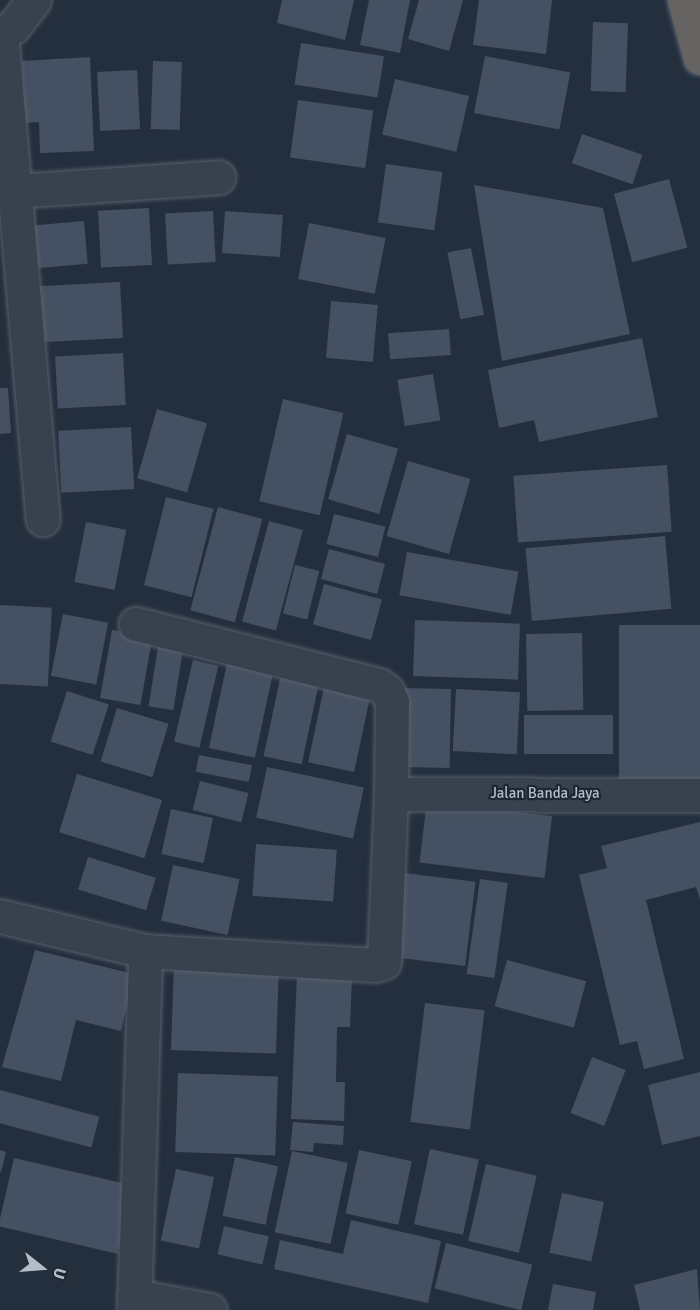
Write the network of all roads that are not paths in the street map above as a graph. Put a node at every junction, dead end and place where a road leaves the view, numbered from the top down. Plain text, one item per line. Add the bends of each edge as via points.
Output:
1 (34, 0) edge
2 (684, 0) edge
3 (0, 33) edge
4 (700, 58) edge
5 (219, 177) dead end
6 (15, 191) junction
7 (43, 519) dead end
8 (136, 624) dead end
9 (391, 794) junction
10 (700, 795) edge
11 (0, 916) edge
12 (145, 951) junction
13 (134, 1303) edge
14 (210, 1310) edge

1 - 3 street via 13,27
2 - 4 highway
3 - 6 street
5 - 6 street
6 - 7 street
8 - 9 street via 379,685 392,702
9 - 10 street, Jalan Banda Jaya
9 - 12 street via 384,962 375,966
11 - 12 street
12 - 13 street
13 - 14 street

